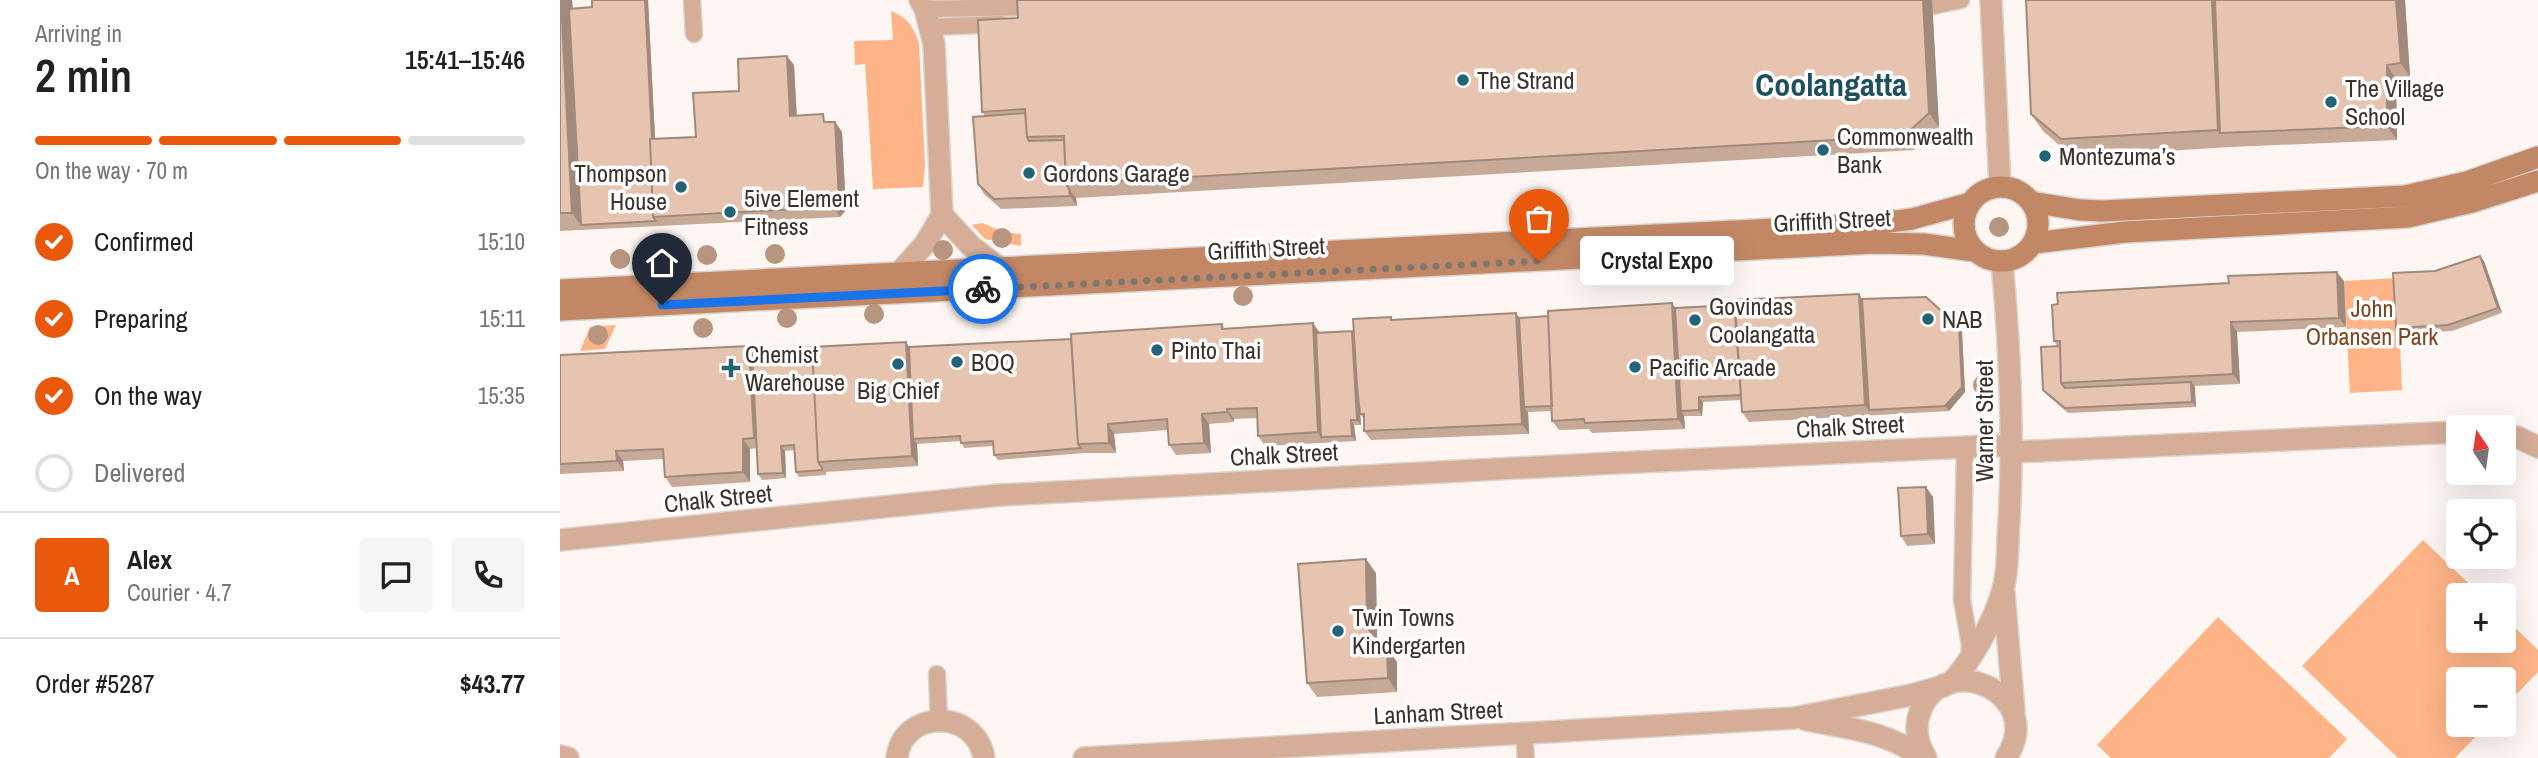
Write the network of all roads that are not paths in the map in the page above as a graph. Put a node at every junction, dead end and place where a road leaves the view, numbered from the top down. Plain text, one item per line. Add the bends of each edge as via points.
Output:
1 (692, 0) edge
2 (1961, 0) edge
3 (1991, 0) edge
4 (1933, 6) dead end
5 (925, 12) edge
6 (1026, 14) edge
7 (694, 34) dead end
8 (2538, 157) edge
9 (2538, 181) edge
10 (2000, 186) junction
11 (2031, 202) junction
12 (1970, 203) junction
13 (942, 215) junction
14 (2034, 243) junction
15 (1974, 251) junction
16 (2001, 262) junction
17 (998, 267) junction
18 (900, 272) junction
19 (560, 290) edge
20 (560, 310) edge
21 (2446, 432) edge
22 (2516, 437) edge
23 (1965, 447) junction
24 (2538, 447) edge
25 (2013, 449) junction
26 (560, 540) edge
27 (2004, 580) junction
28 (1969, 658) junction
29 (937, 674) dead end
30 (1947, 684) junction
31 (1794, 718) junction
32 (939, 720) junction
33 (2015, 729) junction
34 (1524, 734) junction
35 (560, 756) edge
36 (568, 758) edge
37 (897, 758) edge
38 (984, 758) edge
39 (1084, 758) edge
40 (1526, 758) edge
41 (1924, 758) edge
42 (2006, 758) edge
43 (2020, 758) edge

1 - 7 lane
2 - 4 lane
3 - 10 street
5 - 6 lane
5 - 13 street via 934,44
8 - 11 main road via 2467,182 2404,196 2102,211
9 - 14 main road via 2408,217 2125,232
10 - 11 main road via 2012,188
10 - 12 main road via 1978,194
11 - 14 main road via 2039,222
12 - 15 main road via 1963,228
12 - 17 main road, Griffith Street via 1874,224
13 - 17 street
13 - 18 street via 925,244
14 - 16 main road via 2025,253
15 - 16 main road
15 - 20 main road, Griffith Street via 1875,243
16 - 25 street, Warner Street
17 - 18 main road, Griffith Street
18 - 19 main road, Griffith Street
21 - 25 street, Chalk Street
22 - 24 street
23 - 25 street, Chalk Street
23 - 26 street, Chalk Street via 1000,495
23 - 28 lane via 1962,600
25 - 27 street, Warner Street
27 - 28 street, Warner Street via 1999,602
27 - 33 street, Warner Street
28 - 30 street, Warner Street
29 - 32 lane
30 - 31 street, Lanham Street
30 - 33 street, Lanham Street via 1977,681 1993,688 2006,700
30 - 41 street, Warner Street via 1928,697 1917,723
31 - 34 street, Lanham Street
31 - 41 street, Lanham Street via 1880,734
32 - 37 street via 913,730
32 - 38 street via 966,728
33 - 42 street
33 - 43 street
34 - 39 street, Lanham Street
34 - 40 lane
35 - 36 street

